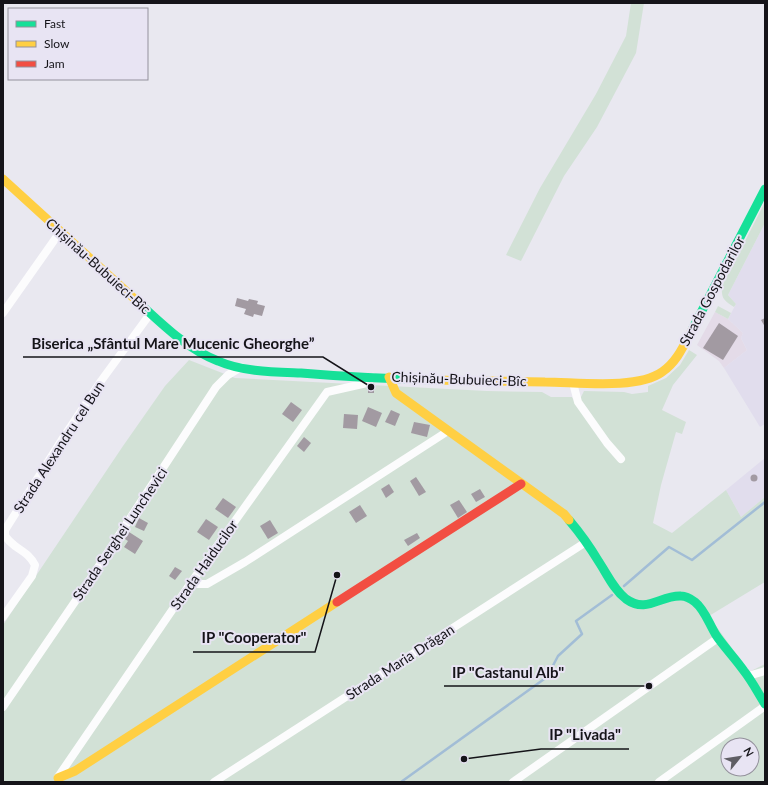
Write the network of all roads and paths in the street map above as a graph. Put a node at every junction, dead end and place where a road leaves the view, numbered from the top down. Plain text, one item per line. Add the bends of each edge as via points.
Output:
1 (3, 179) edge
2 (765, 189) edge
3 (60, 232) junction
4 (3, 313) edge
5 (150, 314) junction
6 (242, 367) junction
7 (373, 377) junction
8 (389, 377) junction
9 (647, 380) joint
10 (573, 382) junction
11 (448, 431) junction
12 (621, 459) dead end
13 (521, 484) junction
14 (586, 542) junction
15 (190, 584) junction
16 (3, 617) edge
17 (718, 638) junction
18 (765, 671) edge
19 (748, 676) junction
20 (765, 705) edge
21 (3, 707) edge
22 (57, 780) edge
23 (214, 782) edge
24 (513, 782) edge
25 (660, 782) edge

1 - 3 street, Chișinău-Bubuieci-Bîc
2 - 9 street, Strada Gospodarilor via 677,358 665,371
3 - 4 street
3 - 5 street, Chișinău-Bubuieci-Bîc
5 - 6 street, Chișinău-Bubuieci-Bîc via 195,349 217,360
5 - 16 street, Strada Alexandru cel Bun via 101,381 5,530 5,536 35,564 32,576
6 - 7 street, Chișinău-Bubuieci-Bîc
6 - 21 street, Strada Serghei Lunchevici via 228,375 216,387
7 - 8 street, Chișinău-Bubuieci-Bîc
7 - 15 street, Strada Haiducilor via 367,383 327,392
8 - 10 street, Chișinău-Bubuieci-Bîc
8 - 11 street via 396,393
9 - 10 street, Chișinău-Bubuieci-Bîc via 608,384
10 - 12 street via 578,402
11 - 13 street
11 - 15 street via 245,562 207,584
13 - 14 street via 564,514
13 - 22 street via 75,771
14 - 17 street via 625,598 635,604 646,606 667,599 688,597 707,619
14 - 23 street, Strada Maria Drăgan
15 - 22 street, Strada Haiducilor
17 - 19 street
17 - 24 street
18 - 19 street
19 - 20 street
20 - 25 street

